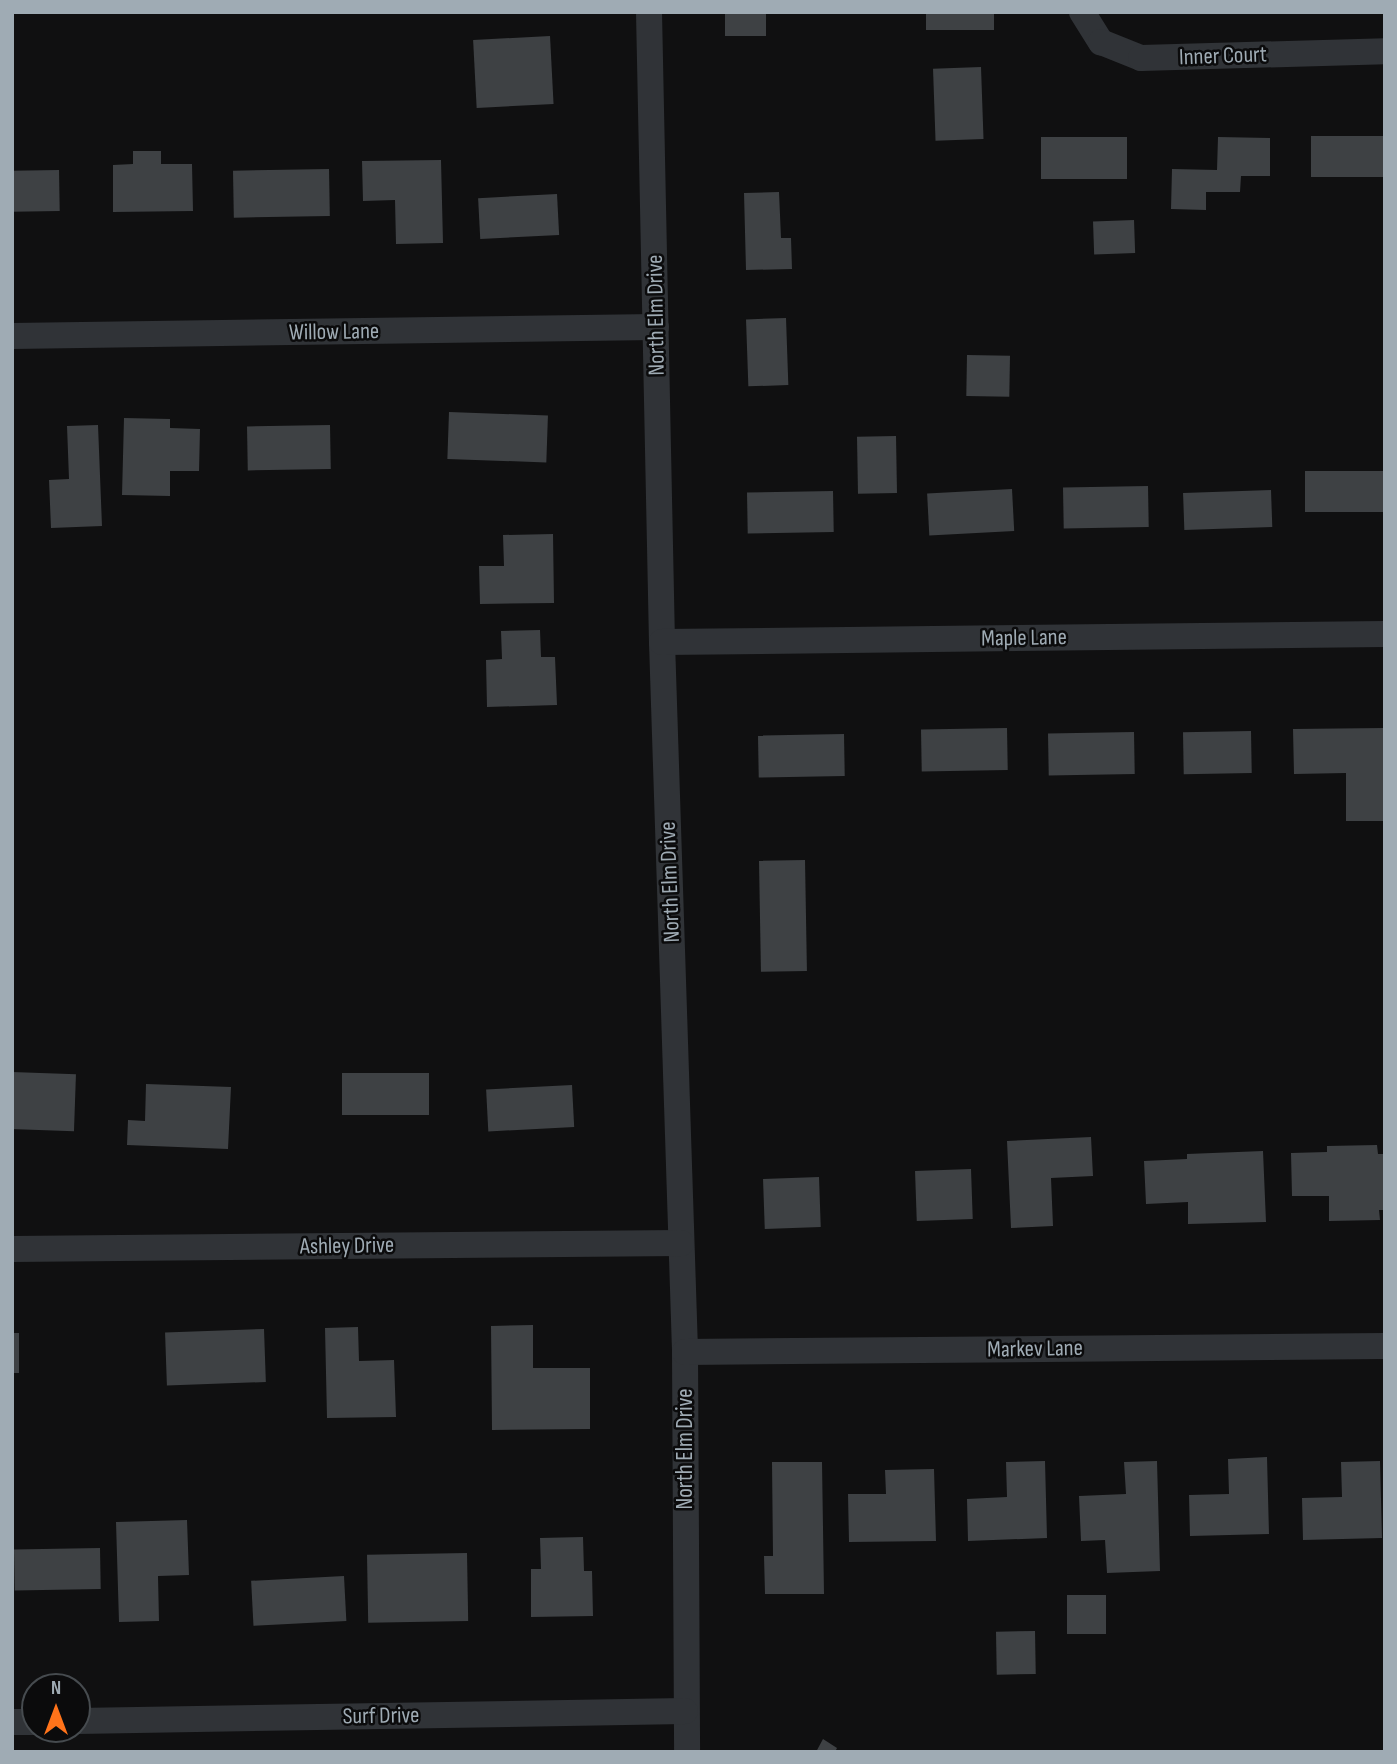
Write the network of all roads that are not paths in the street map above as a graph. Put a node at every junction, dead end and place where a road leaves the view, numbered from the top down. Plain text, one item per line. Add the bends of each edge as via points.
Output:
1 (649, 12) edge
2 (1082, 12) edge
3 (1385, 51) edge
4 (656, 327) junction
5 (12, 336) edge
6 (1385, 634) edge
7 (662, 642) junction
8 (681, 1243) junction
9 (12, 1249) edge
10 (1385, 1346) edge
11 (685, 1352) junction
12 (685, 1711) junction
13 (91, 1721) edge
14 (687, 1752) edge

1 - 4 street, North Elm Drive
2 - 3 street, Inner Court via 1101,42 1141,58
4 - 5 street, Willow Lane
4 - 7 street, North Elm Drive
6 - 7 street, Maple Lane
7 - 8 street, North Elm Drive
8 - 9 street, Ashley Drive
8 - 11 street, North Elm Drive
10 - 11 street, Markev Lane
11 - 12 street, North Elm Drive
12 - 13 street, Surf Drive
12 - 14 street, North Elm Drive

